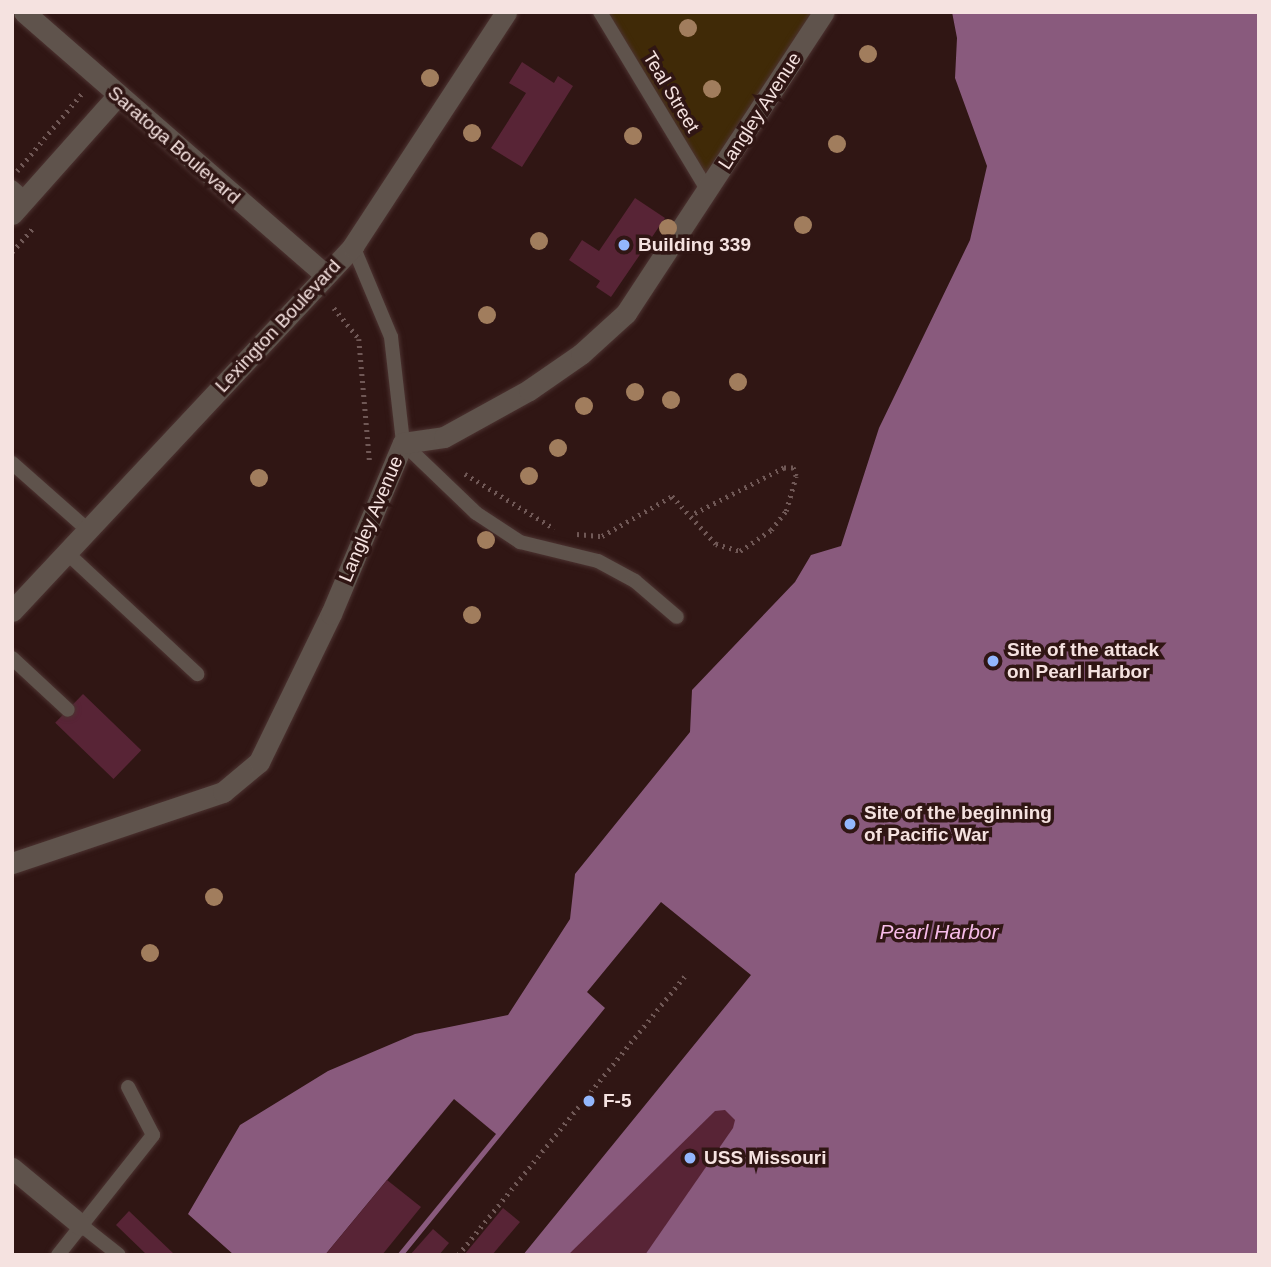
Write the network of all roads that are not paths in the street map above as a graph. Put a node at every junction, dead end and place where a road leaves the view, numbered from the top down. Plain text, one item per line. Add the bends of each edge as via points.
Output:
1 (24, 12) edge
2 (506, 12) edge
3 (600, 12) edge
4 (824, 12) edge
5 (117, 96) junction
6 (708, 191) junction
7 (17, 200) edge
8 (353, 246) junction
9 (326, 275) junction
10 (403, 443) junction
11 (12, 463) edge
12 (88, 530) junction
13 (67, 553) junction
14 (12, 611) edge
15 (677, 617) dead end
16 (12, 658) edge
17 (197, 674) dead end
18 (68, 710) dead end
19 (12, 863) edge
20 (128, 1087) dead end
21 (12, 1168) edge
22 (81, 1226) junction
23 (58, 1255) edge
24 (119, 1255) edge

1 - 5 street, Saratoga Boulevard
2 - 8 street, Lexington Boulevard
3 - 6 lane, Teal Street
4 - 6 street, Langley Avenue
5 - 7 street
5 - 9 street, Saratoga Boulevard
6 - 10 street, Langley Avenue via 626,313 582,354 444,437
8 - 9 street, Lexington Boulevard
8 - 10 lane via 391,337
9 - 12 street, Lexington Boulevard
10 - 15 lane via 476,513 520,542 598,561 635,581
10 - 19 street, Langley Avenue via 331,614 259,762 223,792
11 - 12 lane
12 - 13 street, Lexington Boulevard
13 - 14 street, Lexington Boulevard
13 - 17 lane
16 - 18 lane
20 - 22 lane via 153,1135
21 - 22 street
22 - 23 lane
22 - 24 lane

